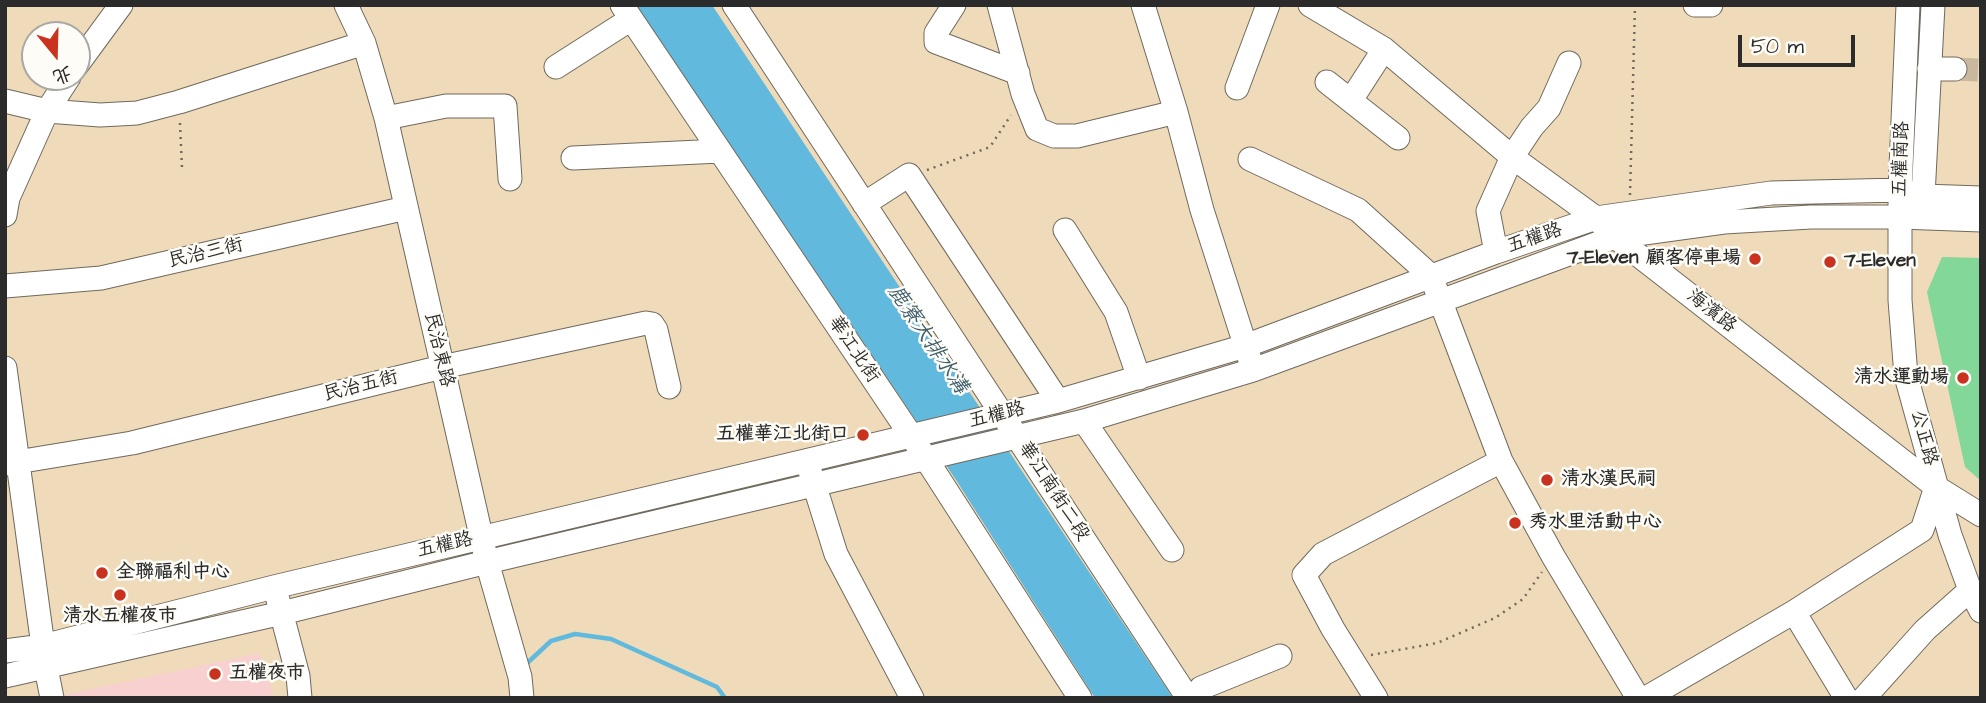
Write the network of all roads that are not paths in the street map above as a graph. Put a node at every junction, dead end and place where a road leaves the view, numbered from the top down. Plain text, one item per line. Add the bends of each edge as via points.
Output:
1 (121, 5) edge
2 (346, 5) edge
3 (734, 5) edge
4 (954, 5) edge
5 (999, 5) edge
6 (1143, 5) edge
7 (1268, 5) edge
8 (1310, 5) edge
9 (1695, 5) edge
10 (1711, 5) edge
11 (1908, 5) edge
12 (1933, 5) edge
13 (626, 12) edge
14 (364, 43) junction
15 (91, 46) edge
16 (1384, 49) junction
17 (1569, 63) dead end
18 (556, 67) dead end
19 (1929, 69) junction
20 (1955, 69) tunnel mouth
21 (1327, 82) dead end
22 (1020, 83) junction
23 (1237, 88) dead end
24 (60, 91) edge
25 (1351, 100) junction
26 (5, 101) edge
27 (47, 111) junction
28 (1176, 112) junction
29 (386, 118) junction
30 (1398, 138) dead end
31 (720, 151) junction
32 (1512, 157) junction
33 (573, 158) dead end
34 (1250, 159) dead end
35 (510, 179) dead end
36 (1900, 190) junction
37 (1923, 196) junction
38 (1981, 198) edge
39 (864, 204) junction
40 (406, 208) junction
41 (5, 215) edge
42 (1900, 217) junction
43 (1595, 218) junction
44 (1981, 220) edge
45 (1065, 230) dead end
46 (1615, 236) junction
47 (1496, 252) junction
48 (1431, 276) junction
49 (5, 286) edge
50 (1440, 302) junction
51 (1245, 346) junction
52 (442, 367) junction
53 (5, 368) edge
54 (1253, 370) junction
55 (1139, 378) junction
56 (669, 387) dead end
57 (1058, 401) junction
58 (997, 416) junction
59 (1084, 421) junction
60 (917, 435) junction
61 (1011, 440) junction
62 (930, 459) junction
63 (806, 461) junction
64 (1501, 461) junction
65 (12, 463) edge
66 (816, 485) junction
67 (1936, 487) junction
68 (1981, 515) edge
69 (482, 537) junction
70 (1172, 550) dead end
71 (486, 562) junction
72 (274, 587) junction
73 (1976, 600) edge
74 (1794, 612) junction
75 (282, 613) junction
76 (5, 652) edge
77 (1280, 656) dead end
78 (44, 657) junction
79 (5, 676) edge
80 (52, 698) edge
81 (300, 698) edge
82 (522, 698) edge
83 (912, 698) edge
84 (1080, 698) edge
85 (1188, 698) edge
86 (1195, 698) edge
87 (1376, 698) edge
88 (1638, 698) edge
89 (1646, 698) edge
90 (1846, 698) edge
91 (1864, 698) edge

1 - 15 street
2 - 14 street, 民治東路
3 - 39 street, 華江南街二段
4 - 22 street via 936,33 936,41
5 - 22 street
6 - 28 street
7 - 23 street
8 - 16 street, 海濱路
9 - 10 street
11 - 36 street, 五權南路
12 - 19 street, 五權南路
13 - 18 street
13 - 31 street, 華江北街
14 - 27 street via 137,113
14 - 29 street, 民治東路
16 - 25 street
16 - 32 street, 海濱路
17 - 32 street via 1549,108
19 - 20 street
19 - 37 street, 五權南路
21 - 25 street
22 - 28 street via 1037,129 1054,136 1077,136
24 - 27 street
25 - 30 street
26 - 27 street
27 - 41 street via 8,198
28 - 51 street
29 - 35 street via 446,106 505,106
29 - 40 street, 民治東路
31 - 33 street
31 - 60 street, 華江北街
32 - 43 street, 海濱路
32 - 47 street via 1488,211
34 - 48 street via 1358,210
36 - 37 street, 五權路
36 - 42 street, 五權南路
36 - 43 street, 五權路 via 1771,193
37 - 38 street, 五權路
37 - 42 street, 五權南路
39 - 57 street via 909,175
39 - 58 street, 華江南街二段
40 - 49 street, 民治三街 via 101,278
40 - 52 street, 民治東路
42 - 44 street, 五權路
42 - 46 street, 五權路 via 1811,216
42 - 67 street, 公正路 via 1906,376
43 - 46 street, 海濱路
43 - 47 street, 五權路
45 - 55 street via 1116,312
46 - 50 street, 五權路
46 - 67 street, 海濱路
47 - 48 street, 五權路
48 - 50 street
48 - 51 street, 五權路
50 - 54 street, 五權路
50 - 64 street
51 - 54 street
51 - 55 street, 五權路
52 - 56 street, 民治五街 via 646,323 656,330
52 - 65 street, 民治五街 via 132,443
52 - 69 street, 民治東路
53 - 65 street
54 - 59 street, 五權路
55 - 57 street, 五權路
57 - 58 street, 五權路
58 - 60 street, 五權路
58 - 61 street, 華江南街二段
59 - 61 street, 五權路
59 - 70 street
60 - 62 street, 華江北街
60 - 63 street, 五權路
61 - 62 street, 五權路
61 - 85 street, 華江南街二段
62 - 66 street, 五權路
62 - 84 street, 華江北街
63 - 66 street
63 - 69 street, 五權路
64 - 87 street via 1323,554 1304,575
64 - 88 street
65 - 78 street
66 - 71 street, 五權路
66 - 83 street via 836,554
67 - 68 street, 海濱路
67 - 73 street, 公正路
67 - 74 street via 1922,530
69 - 71 street, 民治東路
69 - 72 street, 五權路
71 - 75 street, 五權路
71 - 82 street, 民治東路
72 - 75 street
72 - 78 street, 五權路
73 - 91 street via 1925,630
74 - 89 street
74 - 90 street
75 - 78 street, 五權路
75 - 81 street
76 - 78 street, 五權路
77 - 86 street via 1201,688
78 - 79 street, 五權路
78 - 80 street

